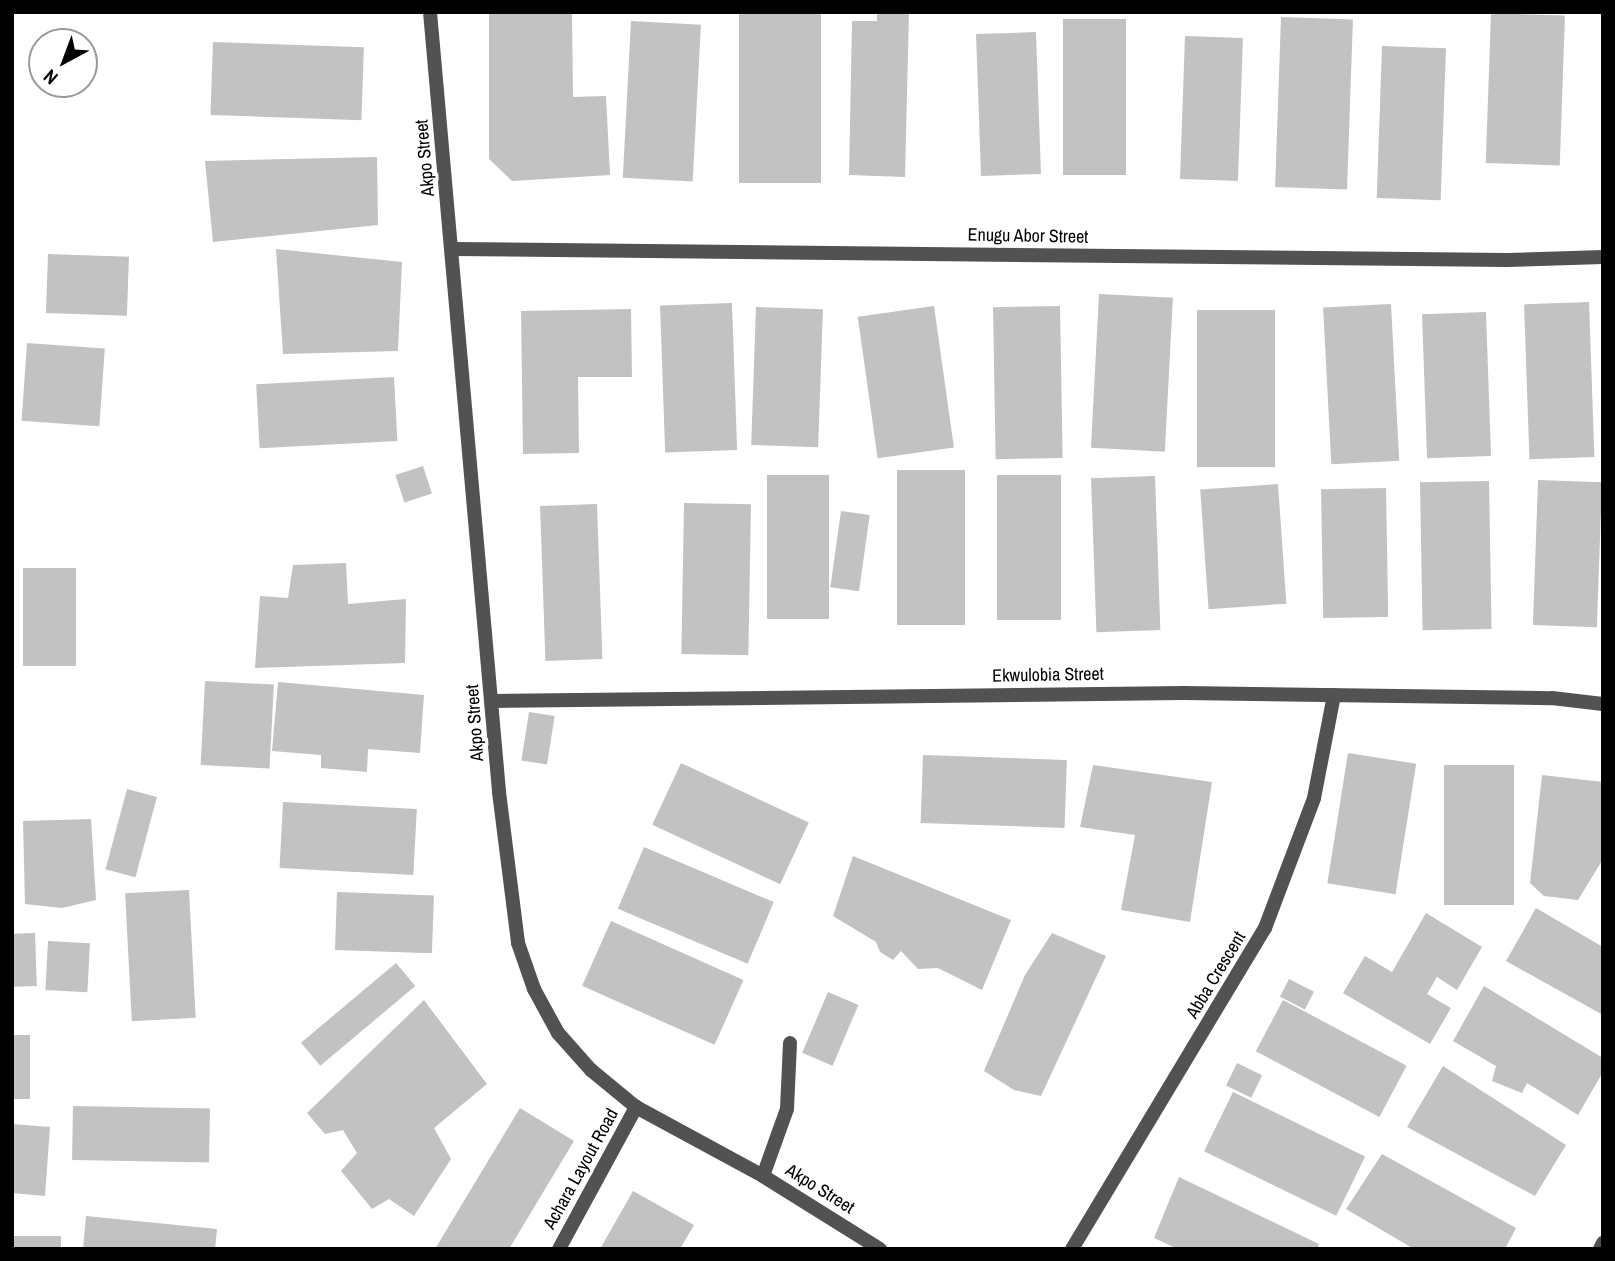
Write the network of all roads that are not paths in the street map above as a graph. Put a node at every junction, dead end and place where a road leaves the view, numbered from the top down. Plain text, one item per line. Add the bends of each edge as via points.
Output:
1 (430, 12) edge
2 (453, 249) junction
3 (1603, 257) edge
4 (1334, 695) junction
5 (493, 701) junction
6 (1603, 704) edge
7 (790, 1043) dead end
8 (636, 1107) junction
9 (763, 1176) junction
10 (1603, 1243) edge
11 (559, 1249) edge
12 (880, 1249) edge
13 (1072, 1249) edge
14 (1600, 1249) edge

1 - 2 street, Akpo Street
2 - 3 street, Enugu Abor Street via 1507,260
2 - 5 street, Akpo Street
4 - 5 street, Ekwulobia Street
4 - 6 street, Ekwulobia Street via 1552,698
4 - 13 street, Abba Crescent via 1314,798 1265,928
5 - 8 street, Akpo Street via 511,903 518,943 534,989 558,1033 591,1070
7 - 9 street via 787,1109
8 - 9 street, Akpo Street
8 - 11 street, Achara Layout Road
9 - 12 street, Akpo Street
10 - 14 street

